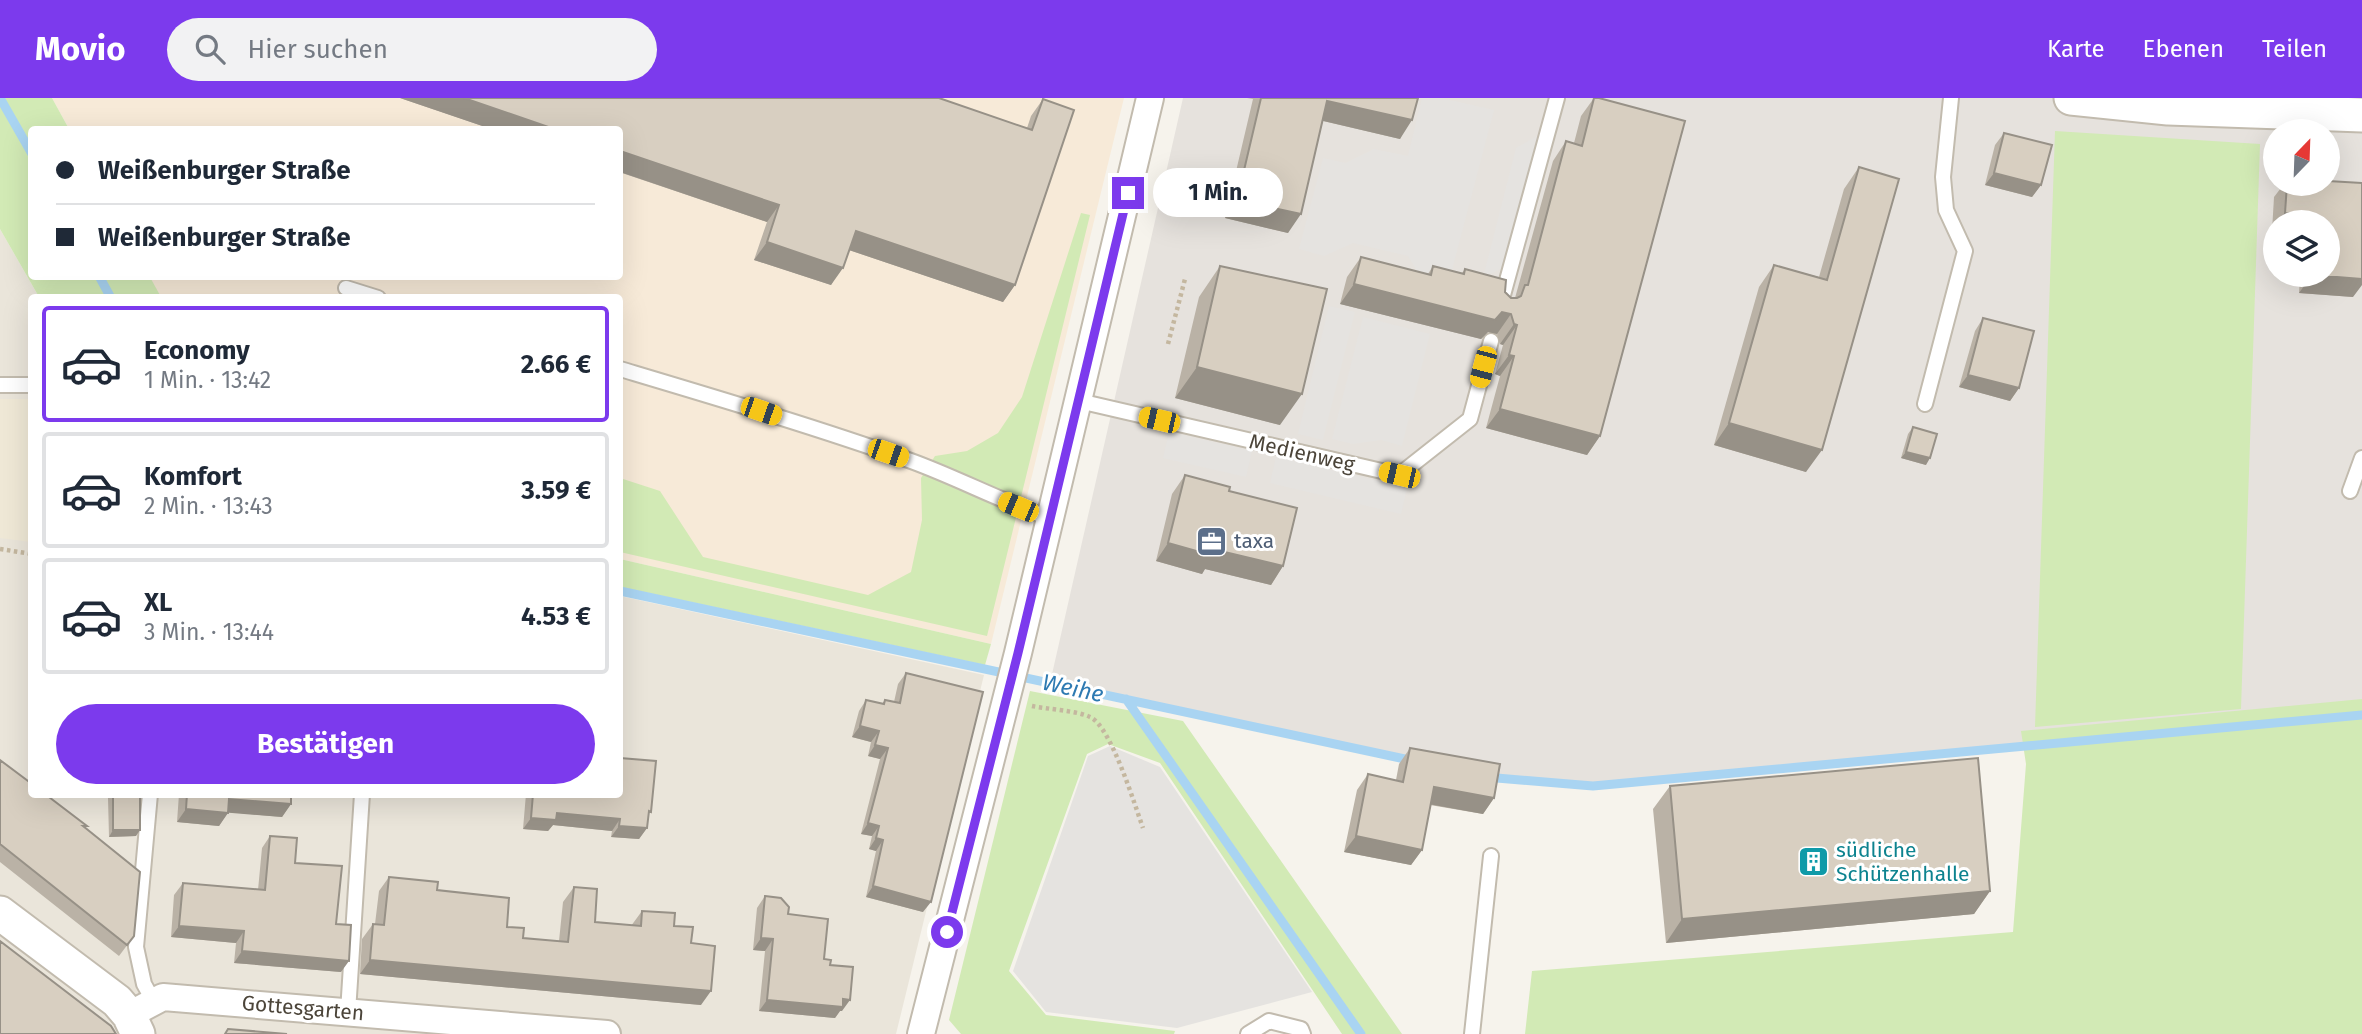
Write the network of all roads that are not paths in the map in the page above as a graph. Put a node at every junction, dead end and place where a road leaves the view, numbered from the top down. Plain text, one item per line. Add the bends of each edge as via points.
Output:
1 (1150, 98) edge
2 (1557, 98) edge
3 (1951, 98) edge
4 (2071, 98) edge
5 (2362, 115) edge
6 (346, 288) dead end
7 (365, 294) edge
8 (1500, 309) edge
9 (1490, 341) edge
10 (623, 370) edge
11 (0, 385) edge
12 (28, 385) edge
13 (1079, 401) junction
14 (1925, 404) dead end
15 (2362, 458) edge
16 (2350, 491) dead end
17 (1050, 518) junction
18 (150, 798) edge
19 (362, 798) edge
20 (1491, 856) dead end
21 (0, 913) edge
22 (348, 1012) junction
23 (141, 1017) edge
24 (607, 1034) edge
25 (921, 1034) edge
26 (1248, 1034) edge
27 (1303, 1034) edge
28 (1472, 1034) edge

1 - 13 street
2 - 8 lane
3 - 14 lane via 1943,177 1946,210 1965,251
4 - 5 street via 2168,108
6 - 7 lane
9 - 13 lane, Medienweg via 1470,419 1399,475
10 - 17 lane via 913,462
11 - 12 lane
13 - 17 street
15 - 16 lane
17 - 25 street
18 - 23 lane via 136,947 144,984
19 - 22 lane
20 - 28 lane
21 - 23 street
22 - 23 street, Gottesgarten via 163,997
22 - 24 street, Gottesgarten
26 - 27 lane via 1269,1021 1301,1029

